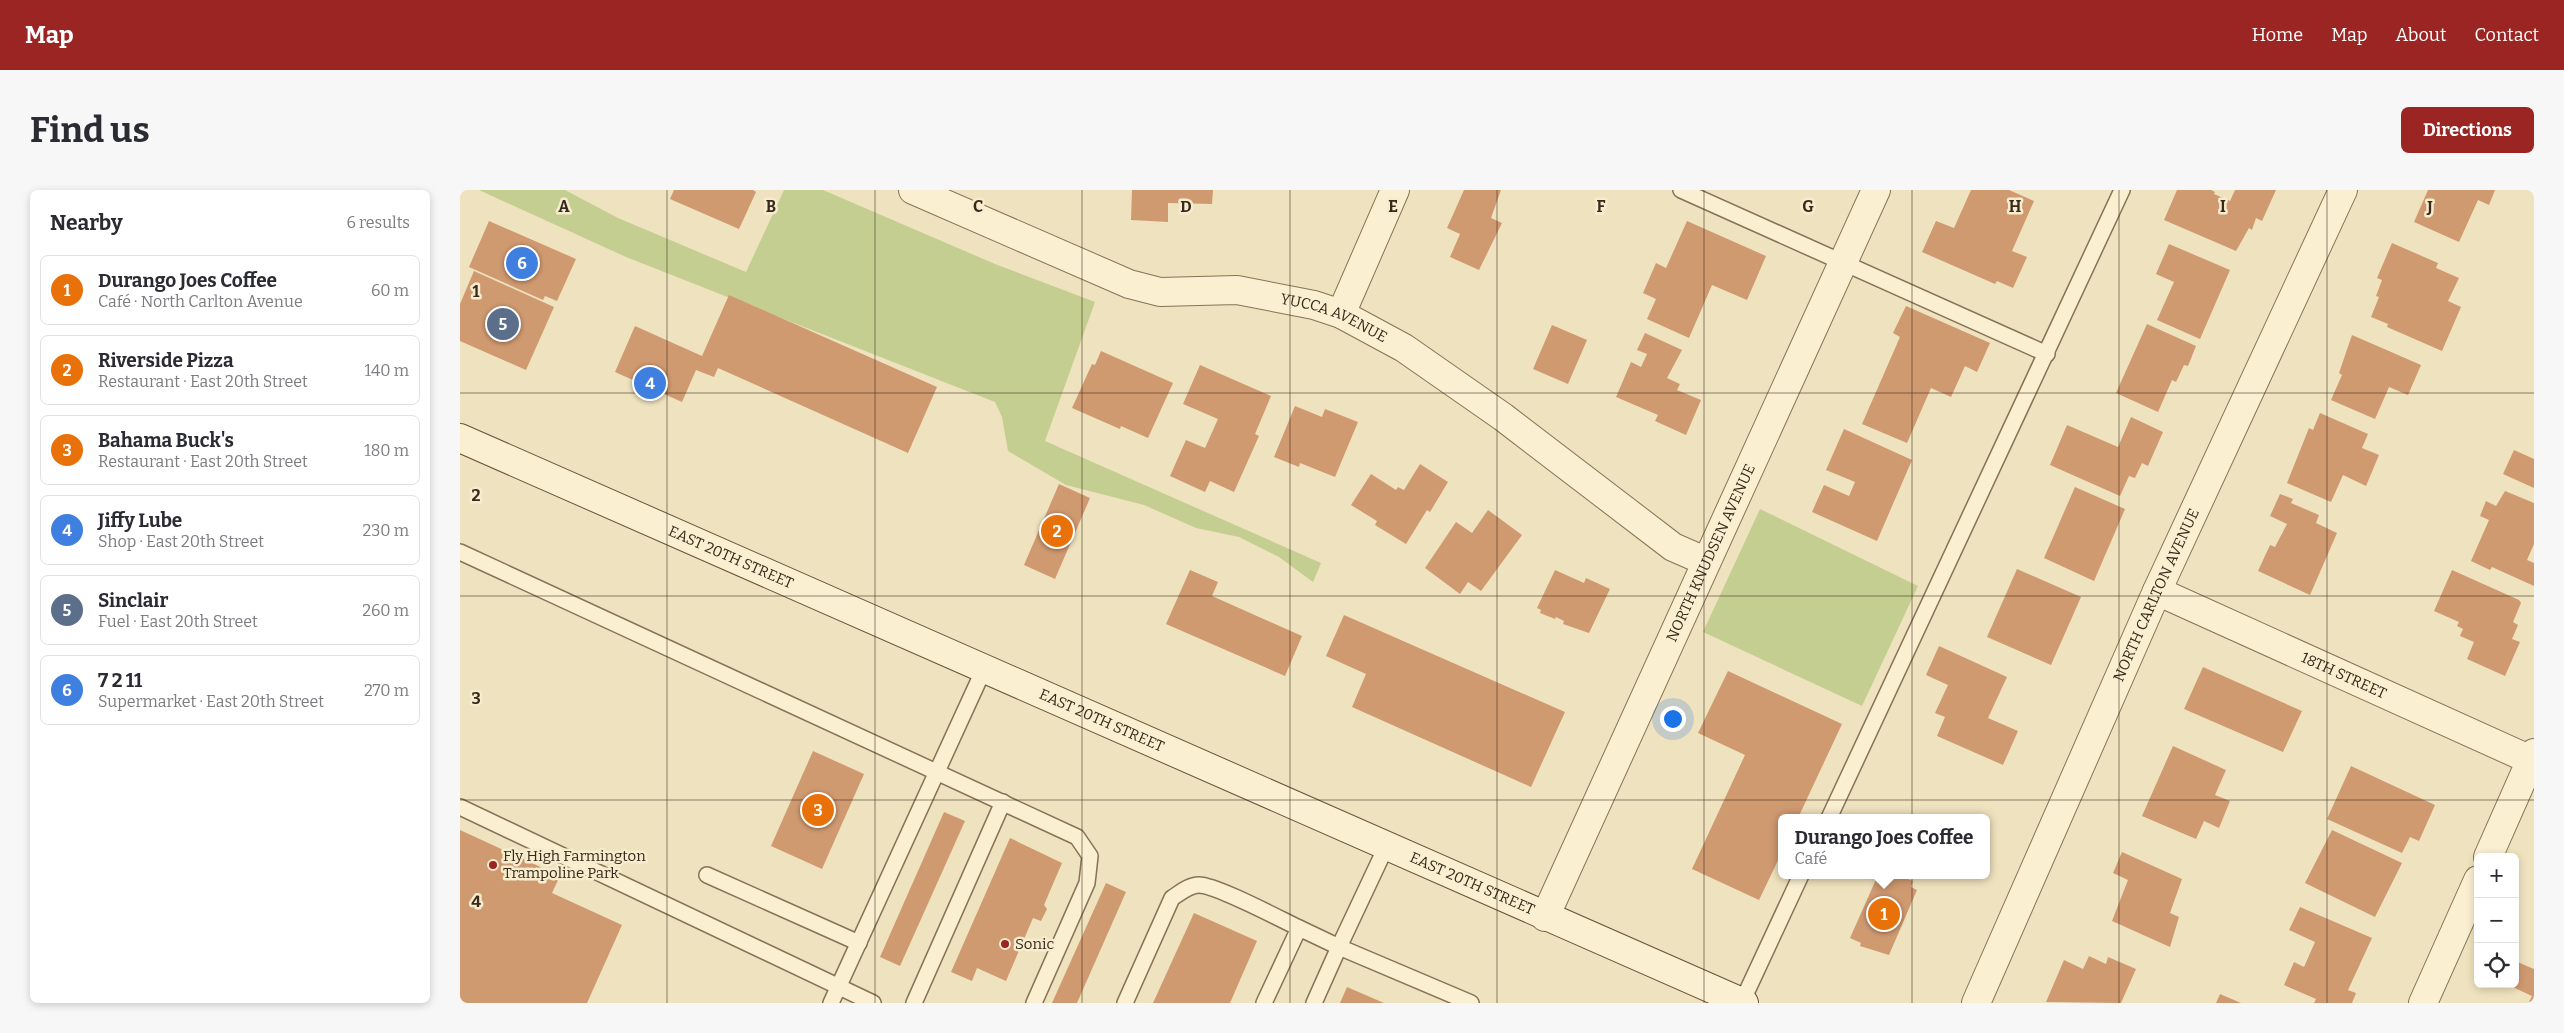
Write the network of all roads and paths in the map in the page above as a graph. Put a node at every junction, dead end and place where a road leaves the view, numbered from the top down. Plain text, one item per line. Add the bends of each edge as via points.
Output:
1 (913, 190) edge
2 (1395, 190) edge
3 (1681, 190) edge
4 (1876, 190) edge
5 (2122, 190) edge
6 (2343, 190) edge
7 (1843, 262) junction
8 (1341, 314) junction
9 (2047, 354) junction
10 (460, 438) edge
11 (460, 552) edge
12 (1705, 561) junction
13 (2158, 592) junction
14 (984, 669) junction
15 (2533, 756) edge
16 (937, 772) junction
17 (1003, 802) junction
18 (460, 807) edge
19 (1831, 814) edge
20 (1386, 847) junction
21 (2490, 853) edge
22 (707, 875) dead end
23 (1800, 879) edge
24 (2474, 889) edge
25 (1545, 917) junction
26 (1299, 928) junction
27 (859, 943) junction
28 (1339, 947) junction
29 (838, 988) junction
30 (1707, 996) edge
31 (1743, 1002) edge
32 (831, 1003) edge
33 (873, 1003) edge
34 (914, 1003) edge
35 (1034, 1003) edge
36 (1125, 1003) edge
37 (1264, 1003) edge
38 (1314, 1003) edge
39 (1470, 1003) edge
40 (1976, 1003) edge
41 (2423, 1003) edge

1 - 8 street, YUCCA AVENUE via 1129,284 1160,292 1237,290 1314,305
2 - 8 street
3 - 7 lane
4 - 7 street, NORTH KNUDSEN AVENUE
5 - 9 lane
6 - 13 street, NORTH CARLTON AVENUE
7 - 9 lane
7 - 12 street, NORTH KNUDSEN AVENUE
8 - 12 street, YUCCA AVENUE via 1404,348 1503,417 1673,547
9 - 19 lane
10 - 14 street, EAST 20TH STREET
11 - 16 lane
12 - 25 street, NORTH KNUDSEN AVENUE
13 - 15 street, 18TH STREET
13 - 40 street, NORTH CARLTON AVENUE
14 - 16 lane
14 - 20 street, EAST 20TH STREET
15 - 21 street
16 - 17 lane
16 - 27 lane
17 - 34 lane
17 - 35 lane via 1077,837 1090,856 1087,883
18 - 29 lane
20 - 25 street, EAST 20TH STREET
20 - 28 lane
22 - 27 lane
23 - 31 lane
24 - 41 street
25 - 30 street, EAST 20TH STREET
26 - 28 lane
26 - 36 lane via 1224,893 1200,885 1185,889 1172,898
26 - 37 lane
27 - 29 lane
28 - 38 lane
28 - 39 lane
29 - 32 lane
29 - 33 lane
30 - 31 street, EAST 20TH STREET

